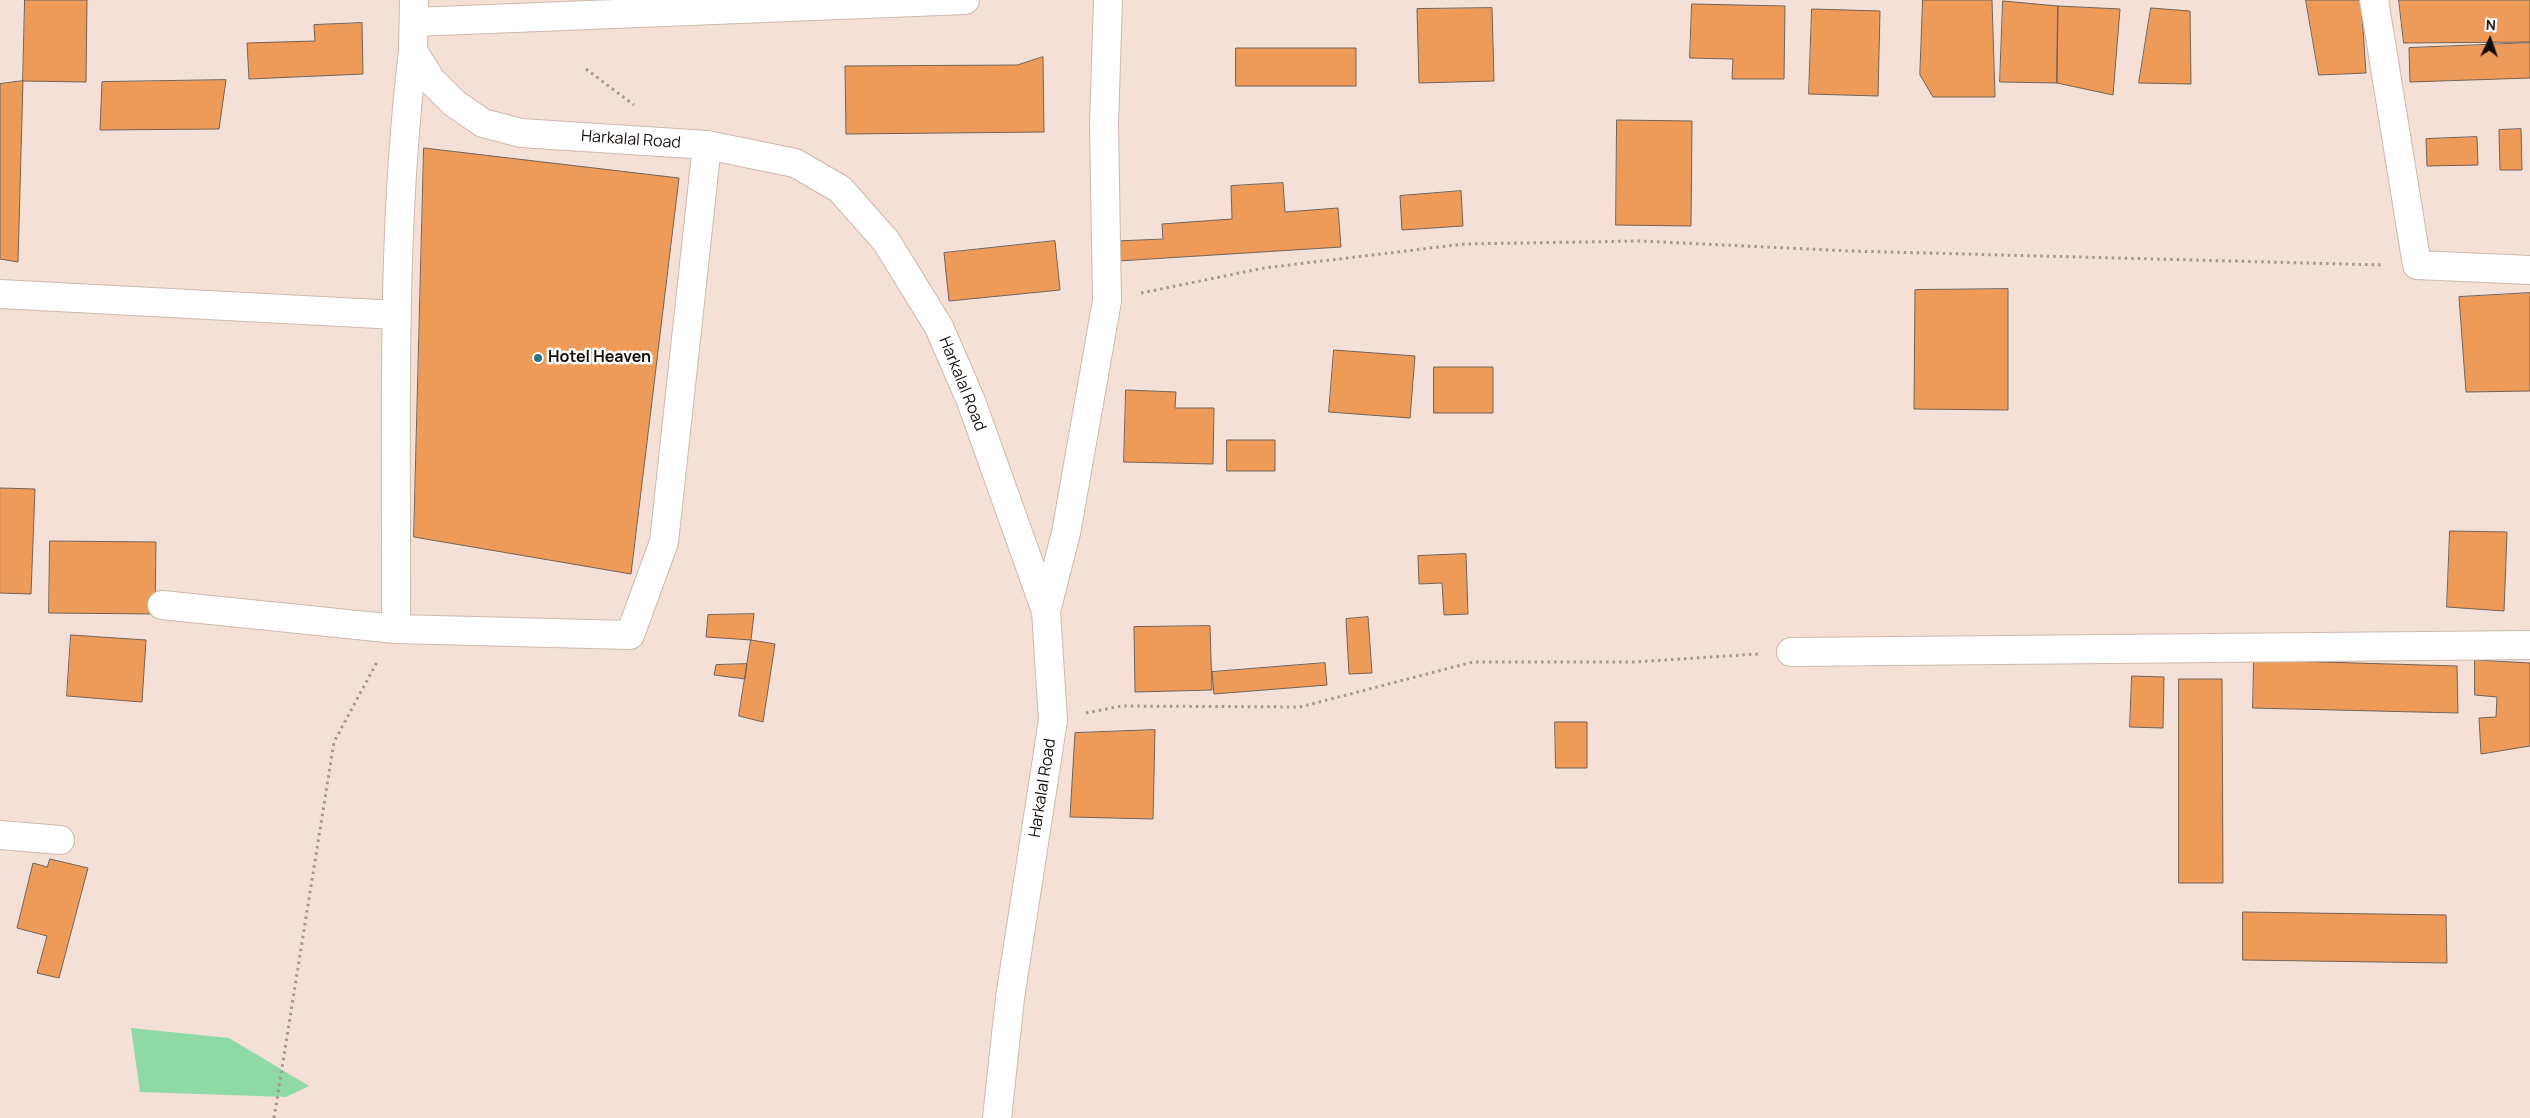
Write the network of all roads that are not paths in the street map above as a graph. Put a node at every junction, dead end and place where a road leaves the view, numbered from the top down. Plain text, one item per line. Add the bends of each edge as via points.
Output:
1 (965, 0) edge
2 (1108, 0) edge
3 (2374, 0) edge
4 (414, 11) edge
5 (413, 51) junction
6 (707, 145) junction
7 (2530, 270) edge
8 (0, 294) edge
9 (397, 315) junction
10 (162, 605) dead end
11 (1046, 610) junction
12 (396, 629) junction
13 (2530, 645) edge
14 (1791, 652) road end
15 (0, 835) edge
16 (60, 840) dead end
17 (997, 1118) edge

1 - 4 street
2 - 11 street via 1104,124 1107,301 1066,533
3 - 7 street via 2417,266
4 - 5 street
5 - 6 street, Harkalal Road via 431,80 454,103 484,123 521,133
5 - 9 street via 404,129
6 - 11 street, Harkalal Road via 795,163 840,189 886,241 939,327 971,401
6 - 12 street via 664,542 630,635
8 - 9 street
9 - 12 street
10 - 12 street
11 - 17 street, Harkalal Road via 1053,720 1010,998
13 - 14 street
15 - 16 street

